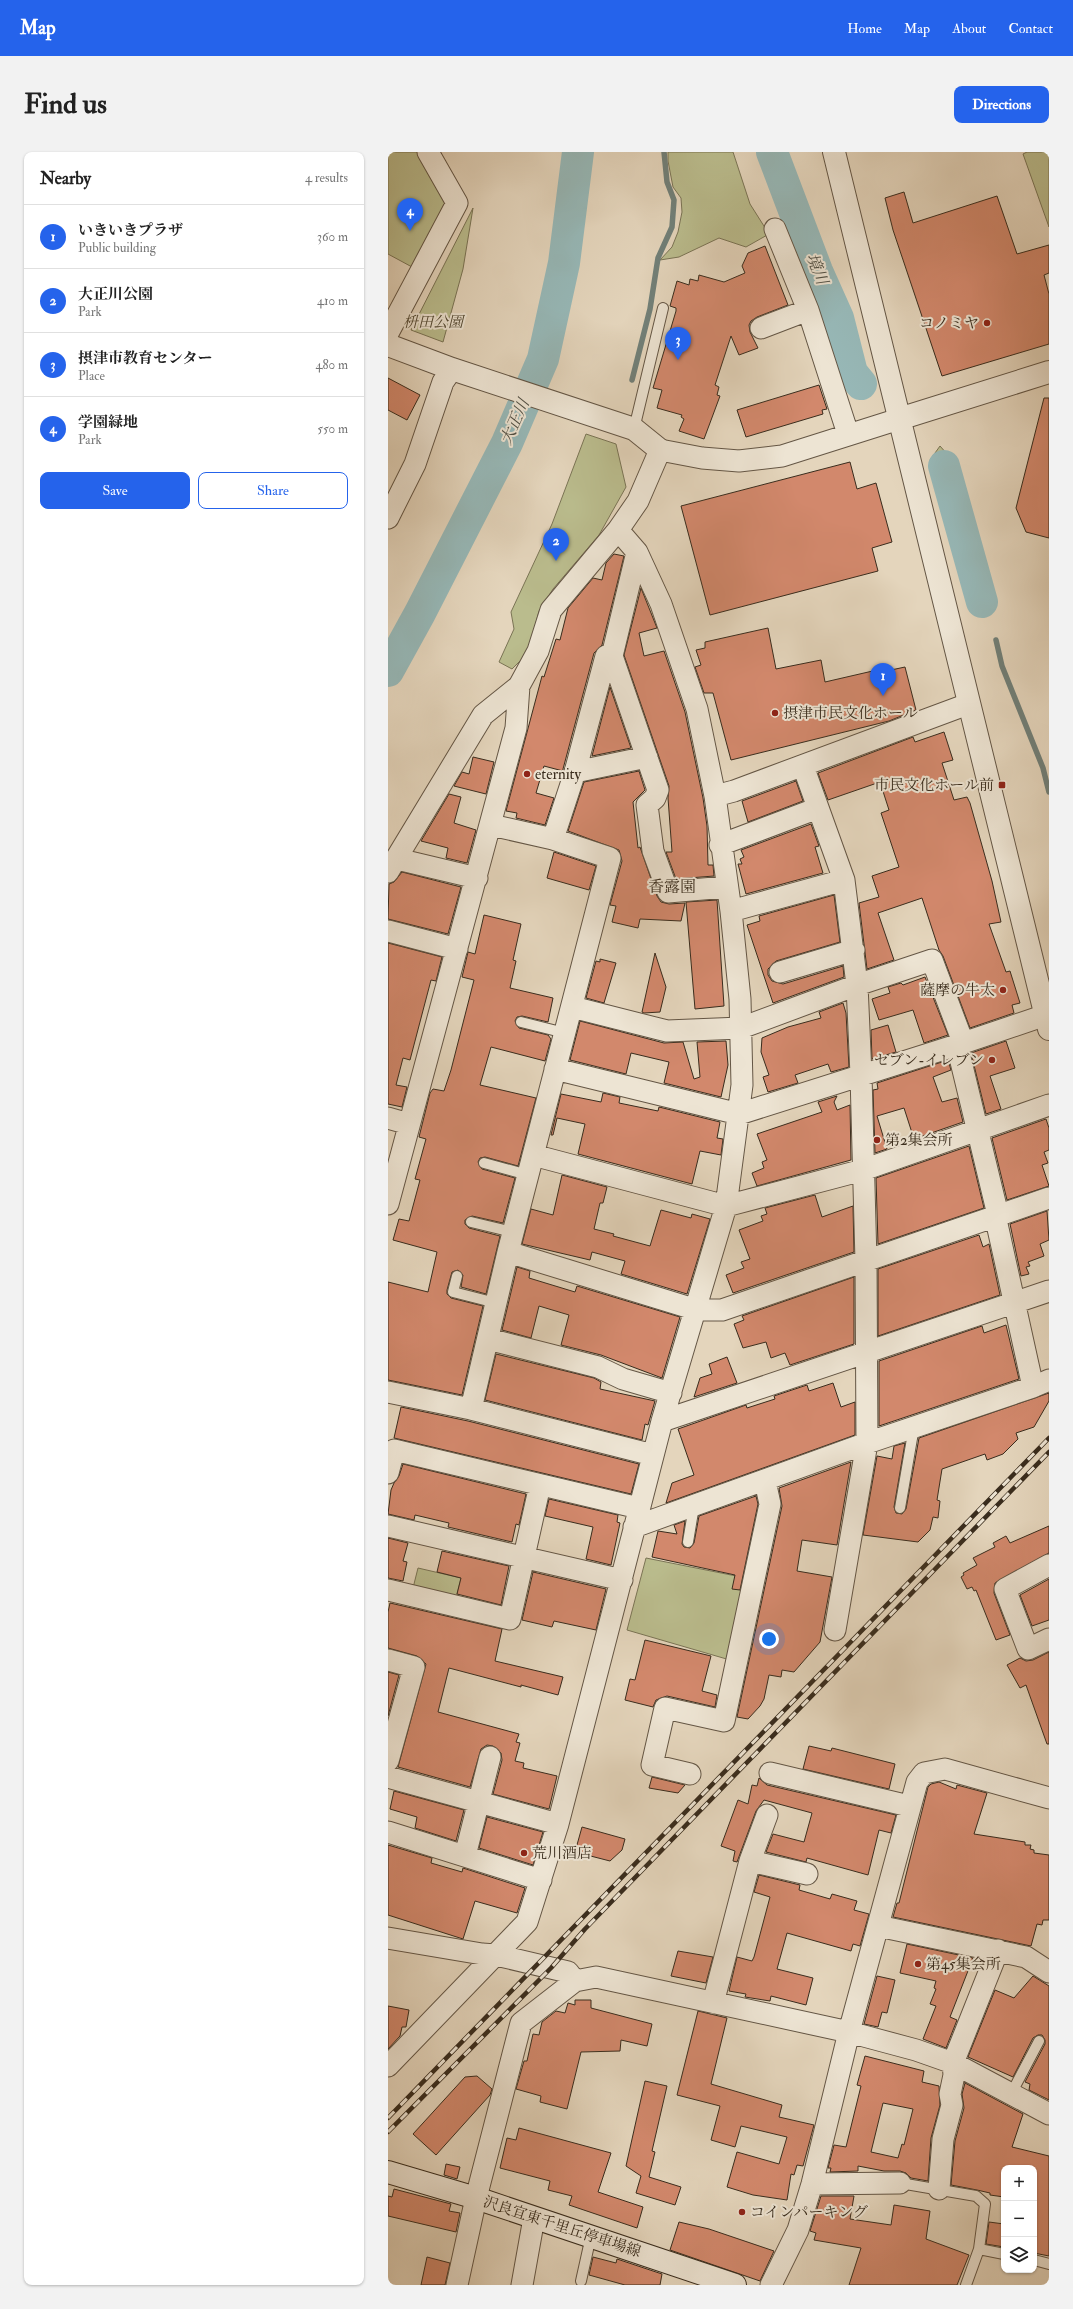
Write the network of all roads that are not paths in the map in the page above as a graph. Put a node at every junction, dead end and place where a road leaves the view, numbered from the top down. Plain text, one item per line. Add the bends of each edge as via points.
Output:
1 (428, 152) edge
2 (834, 152) edge
3 (775, 229) dead end
4 (663, 308) dead end
5 (808, 310) junction
6 (761, 328) dead end
7 (388, 333) edge
8 (388, 345) edge
9 (452, 369) junction
10 (1049, 372) edge
11 (899, 419) junction
12 (630, 427) junction
13 (848, 434) junction
14 (660, 450) junction
15 (388, 518) edge
16 (620, 527) junction
17 (637, 552) junction
18 (612, 656) junction
19 (519, 686) junction
20 (968, 704) junction
21 (647, 757) junction
22 (803, 766) junction
23 (574, 772) junction
24 (715, 796) junction
25 (818, 808) junction
26 (491, 824) junction
27 (553, 839) junction
28 (720, 845) junction
29 (393, 866) edge
30 (477, 878) junction
31 (844, 880) junction
32 (726, 888) junction
33 (731, 911) junction
34 (388, 931) edge
35 (457, 950) junction
36 (854, 950) junction
37 (780, 972) dead end
38 (857, 985) junction
39 (572, 1006) junction
40 (521, 1022) dead end
41 (1047, 1022) edge
42 (741, 1028) junction
43 (565, 1033) junction
44 (957, 1045) junction
45 (555, 1069) junction
46 (861, 1075) junction
47 (1049, 1105) edge
48 (739, 1114) junction
49 (388, 1118) edge
50 (409, 1124) junction
51 (978, 1130) junction
52 (484, 1163) dead end
53 (531, 1165) junction
54 (863, 1170) junction
55 (1049, 1198) edge
56 (388, 1204) edge
57 (726, 1206) junction
58 (998, 1215) junction
59 (471, 1222) dead end
60 (510, 1242) junction
61 (866, 1261) junction
62 (457, 1276) dead end
63 (1049, 1291) edge
64 (496, 1303) junction
65 (1015, 1303) junction
66 (697, 1310) junction
67 (488, 1339) junction
68 (867, 1352) junction
69 (1041, 1383) edge
70 (388, 1392) edge
71 (670, 1393) junction
72 (471, 1409) junction
73 (662, 1421) junction
74 (914, 1427) junction
75 (867, 1443) junction
76 (653, 1455) junction
77 (388, 1473) edge
78 (765, 1481) junction
79 (540, 1484) junction
80 (694, 1506) junction
81 (900, 1508) dead end
82 (637, 1518) junction
83 (388, 1526) edge
84 (688, 1542) dead end
85 (524, 1557) junction
86 (1049, 1565) edge
87 (622, 1580) junction
88 (388, 1590) edge
89 (835, 1630) dead end
90 (1049, 1639) edge
91 (388, 1660) edge
92 (490, 1757) dead end
93 (388, 1761) edge
94 (770, 1773) dead end
95 (690, 1774) dead end
96 (388, 1777) edge
97 (1049, 1798) edge
98 (479, 1802) junction
99 (909, 1806) junction
100 (767, 1814) dead end
101 (558, 1824) junction
102 (388, 1832) edge
103 (465, 1856) junction
104 (750, 1861) junction
105 (807, 1874) dead end
106 (541, 1880) junction
107 (878, 1926) junction
108 (388, 1938) edge
109 (998, 1950) junction
110 (496, 1955) junction
111 (1049, 1972) edge
112 (575, 1980) junction
113 (713, 2003) junction
114 (849, 2032) junction
115 (1039, 2041) dead end
116 (392, 2058) edge
117 (953, 2063) junction
118 (1012, 2094) junction
119 (1049, 2114) edge
120 (388, 2172) edge
121 (900, 2183) joint
122 (812, 2184) junction
123 (939, 2189) junction
124 (476, 2198) junction
125 (534, 2218) junction
126 (591, 2236) junction
127 (979, 2248) junction
128 (1001, 2253) edge
129 (1037, 2261) edge
130 (1049, 2264) edge
131 (581, 2282) dead end
132 (458, 2285) edge
133 (522, 2285) edge
134 (735, 2285) edge
135 (771, 2285) edge
136 (966, 2285) edge

1 - 7 street via 457,202
2 - 11 street
3 - 5 street
4 - 12 lane
5 - 6 street
5 - 13 street
8 - 9 street
9 - 12 street
9 - 15 street via 443,382 415,464
10 - 11 street
11 - 13 street
11 - 20 street
12 - 14 street
13 - 14 street via 782,456 739,461 702,458
14 - 16 street via 638,501
16 - 17 street
16 - 19 street via 551,610 538,651
17 - 18 street
17 - 24 street via 661,604 697,709
18 - 21 street
18 - 23 street via 606,656
19 - 26 street via 516,728
19 - 29 street via 483,715
20 - 22 street
20 - 41 street
21 - 23 street
21 - 32 street via 658,790 656,798 647,805 653,851 668,892
22 - 24 street
22 - 25 street
23 - 27 street
24 - 28 street
25 - 28 street
25 - 31 street
26 - 27 street
26 - 30 street
27 - 39 street via 610,858
28 - 32 street
29 - 30 street
30 - 35 street
31 - 33 street
31 - 36 street
32 - 33 street
33 - 42 street
34 - 35 street
35 - 50 street
36 - 37 street
36 - 38 street
38 - 42 street
38 - 44 street via 932,960 961,1037
38 - 46 street
39 - 42 street via 667,1031
39 - 43 street
40 - 43 lane
41 - 44 street
42 - 48 street via 742,1085
43 - 45 street
44 - 46 street
44 - 51 street
45 - 48 street
45 - 53 street
46 - 48 street
46 - 54 street
47 - 51 street
48 - 57 street
49 - 50 street
50 - 56 street
51 - 54 street
51 - 58 street
52 - 53 lane
53 - 57 street
53 - 60 street
54 - 57 street
54 - 61 street
55 - 58 street
57 - 66 street
58 - 61 street
58 - 65 street via 997,1224
59 - 60 lane
60 - 64 street
60 - 66 street
61 - 66 street via 722,1310
61 - 68 street
62 - 64 lane via 453,1292
63 - 65 street
64 - 67 street
65 - 68 street
65 - 69 street
66 - 71 street
67 - 71 street via 598,1367 623,1379
67 - 72 street
68 - 73 street
68 - 75 street
69 - 74 street
70 - 72 street
71 - 73 street
72 - 76 street
73 - 76 street
74 - 75 street
74 - 81 lane
75 - 78 street
75 - 89 street
76 - 82 street
77 - 79 street via 394,1450
78 - 80 street
78 - 95 street via 770,1504 724,1721 665,1708 652,1765
79 - 82 street
79 - 85 street
80 - 82 street
80 - 84 lane
82 - 87 street
83 - 85 street
85 - 87 street
85 - 88 street via 510,1618
86 - 90 street via 1005,1589 1028,1649
87 - 101 street
91 - 93 street via 414,1667
92 - 98 street
94 - 99 street
96 - 98 street
97 - 99 street via 945,1769 924,1773 917,1782
98 - 101 street
98 - 103 street
99 - 107 street
100 - 104 street
101 - 106 street
102 - 103 street
103 - 106 street
104 - 105 street
104 - 113 street
106 - 110 street via 527,1922
107 - 109 street
107 - 114 street
108 - 110 street
109 - 111 street via 1026,1957
109 - 117 street
110 - 112 street via 568,1972
110 - 116 street
112 - 113 street via 596,1977
112 - 124 street via 521,2023
113 - 114 street
114 - 117 street
114 - 122 street
115 - 118 lane
117 - 118 street
117 - 123 street via 954,2075 950,2094 952,2104 943,2139
118 - 119 street
120 - 124 street, 沢良宜東千里丘停車場線
121 - 122 street
121 - 123 lane
122 - 135 street via 798,2230
123 - 127 lane via 976,2196 985,2204
124 - 125 street, 沢良宜東千里丘停車場線
124 - 132 street
125 - 126 street, 沢良宜東千里丘停車場線
125 - 133 street
126 - 131 lane
126 - 134 street, 沢良宜東千里丘停車場線
127 - 128 lane
127 - 136 lane
129 - 130 lane

